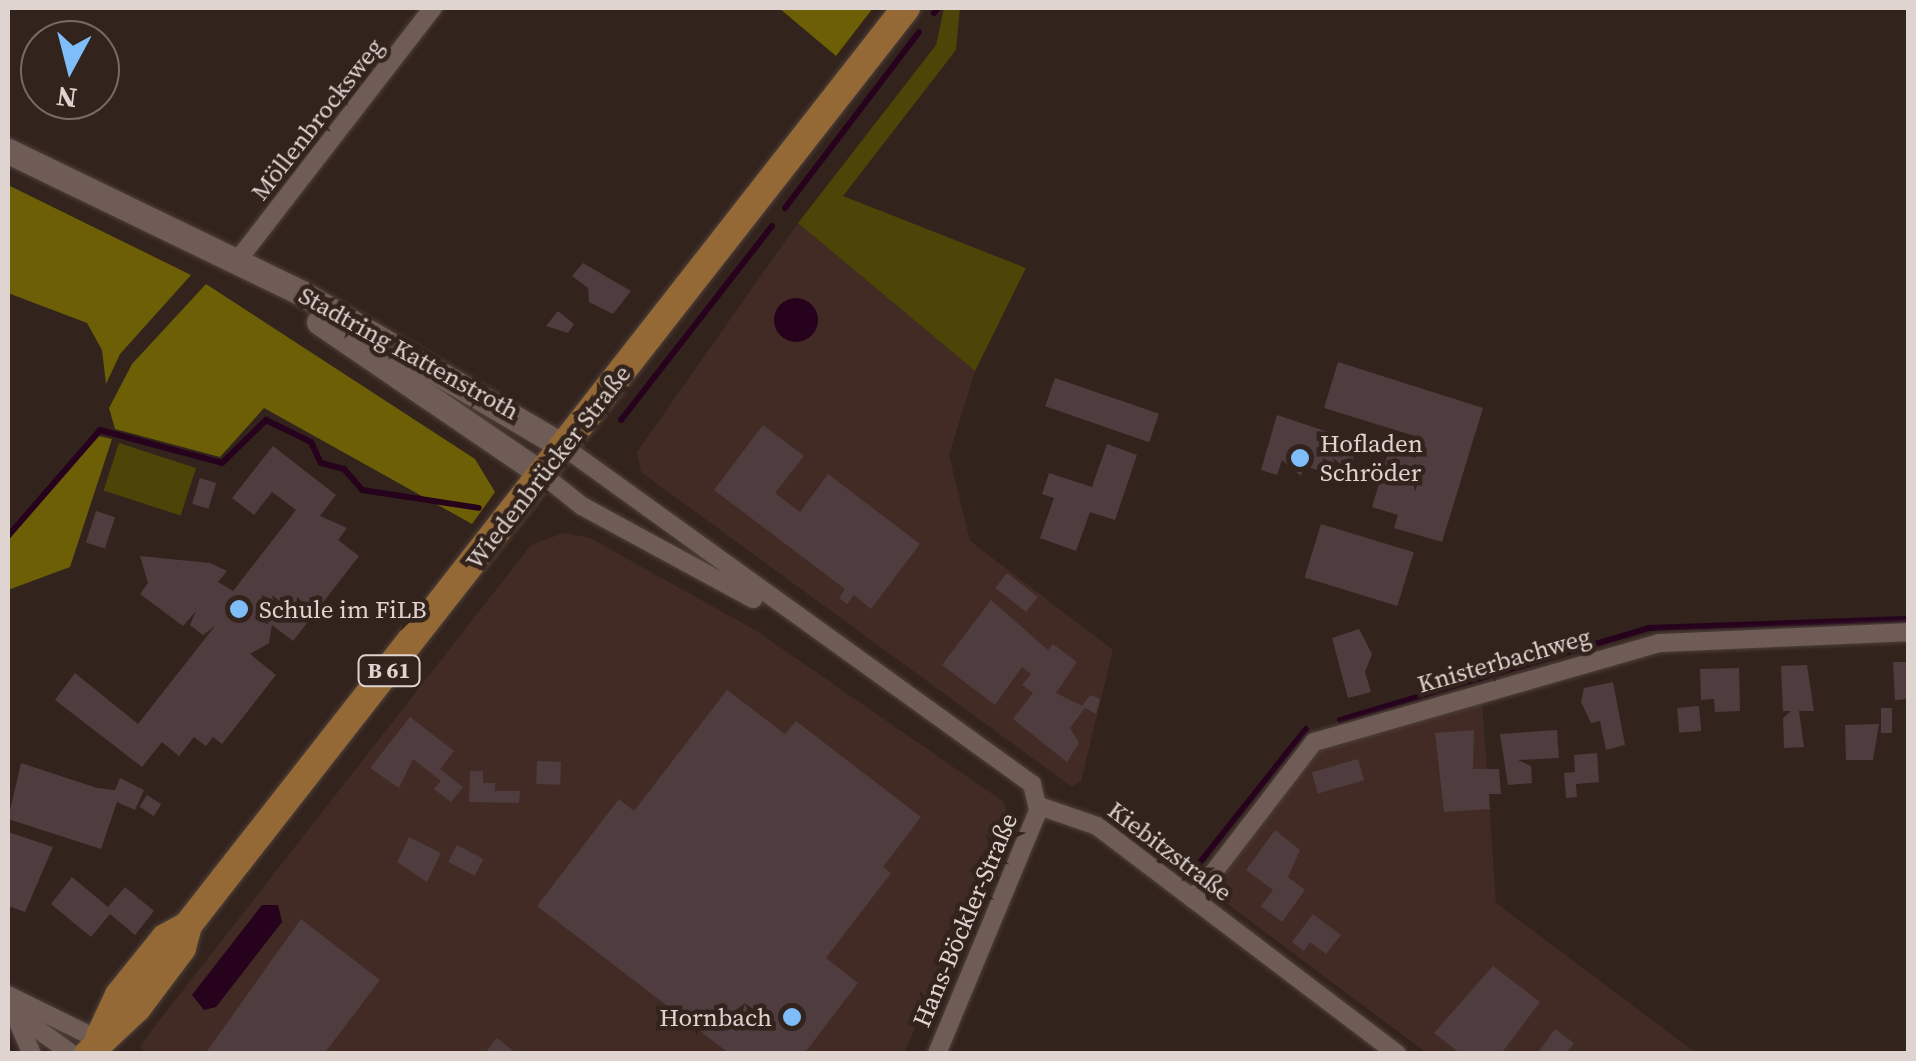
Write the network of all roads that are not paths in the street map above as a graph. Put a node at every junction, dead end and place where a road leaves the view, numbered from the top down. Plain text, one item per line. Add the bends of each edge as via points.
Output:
1 (434, 8) edge
2 (906, 8) edge
3 (8, 150) edge
4 (244, 263) junction
5 (564, 447) junction
6 (543, 476) junction
7 (1908, 632) edge
8 (814, 633) junction
9 (1039, 806) junction
10 (1193, 899) junction
11 (9, 1003) edge
12 (94, 1046) edge
13 (32, 1054) edge
14 (72, 1054) edge
15 (937, 1054) edge
16 (1397, 1054) edge

1 - 4 street, Möllenbrocksweg
2 - 5 main road, Wiedenbrücker Straße / B 61
3 - 4 main road, Stadtring Kattenstroth
4 - 5 main road, Stadtring Kattenstroth via 527,419
4 - 6 main road, Stadtring Kattenstroth
5 - 6 main road, Wiedenbrücker Straße / B 61
5 - 8 street
6 - 8 street via 582,506
6 - 12 main road, Wiedenbrücker Straße / B 61 via 188,925 182,948 137,1008
7 - 10 street, Knisterbachweg via 1659,643 1314,742
8 - 9 street via 1018,772
9 - 10 street, Kiebitzstraße via 1080,815
9 - 15 street, Hans-Böckler-Straße
10 - 16 street, Kiebitzstraße
11 - 12 street
11 - 13 street
11 - 14 street

